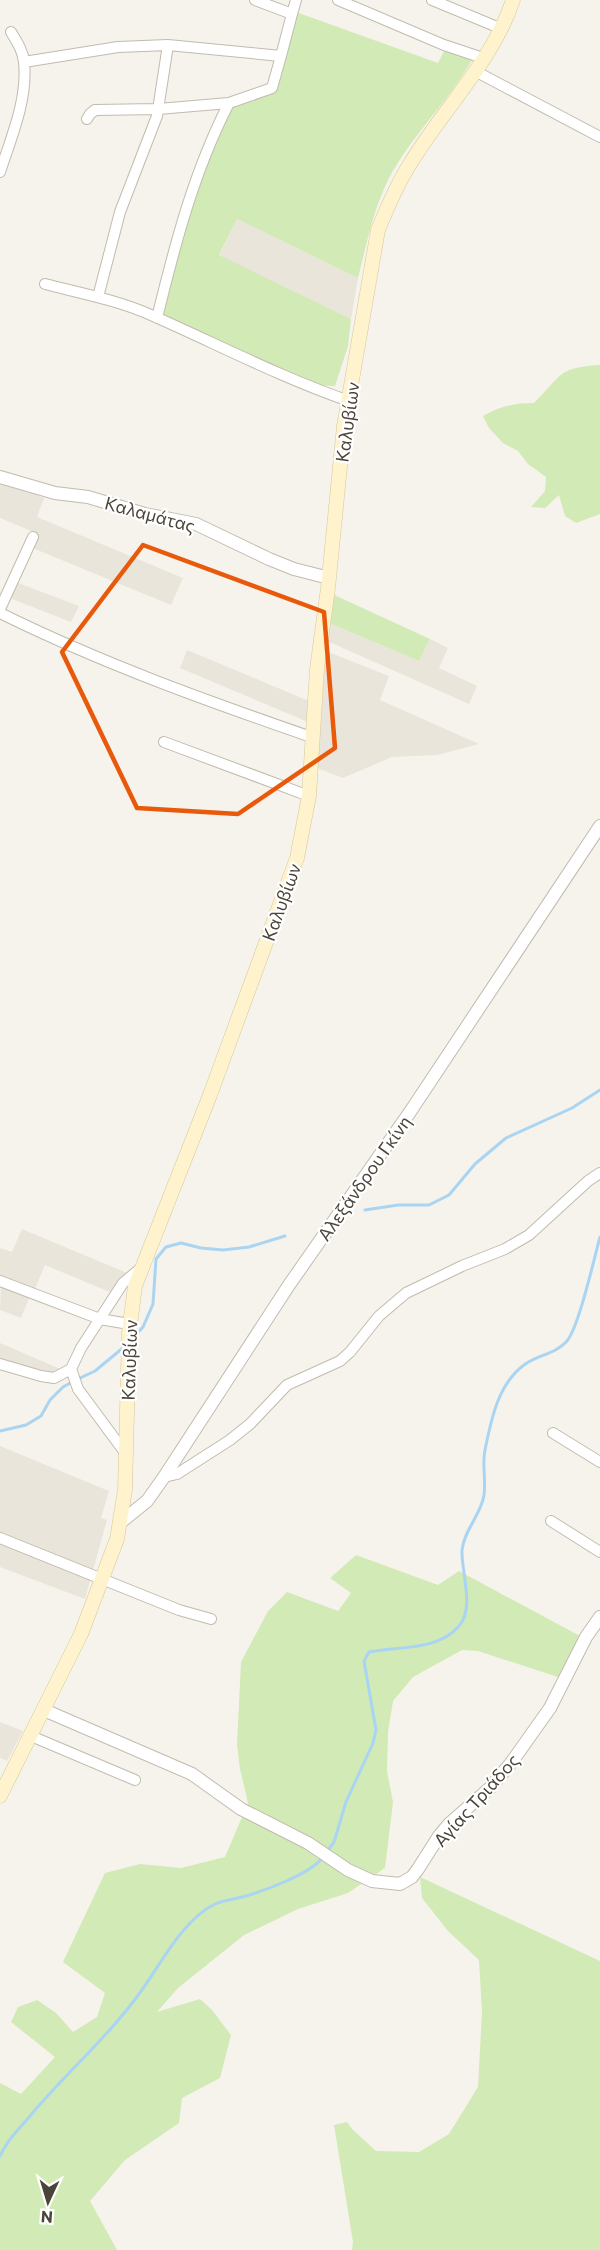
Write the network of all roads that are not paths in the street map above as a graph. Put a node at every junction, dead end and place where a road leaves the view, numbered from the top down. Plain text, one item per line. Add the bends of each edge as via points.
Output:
1 (255, 0) edge
2 (296, 0) edge
3 (338, 0) edge
4 (432, 0) edge
5 (513, 0) edge
6 (292, 14) junction
7 (502, 29) junction
8 (11, 32) dead end
9 (168, 45) junction
10 (281, 56) junction
11 (483, 58) junction
12 (24, 62) junction
13 (475, 71) junction
14 (229, 103) junction
15 (158, 109) junction
16 (87, 119) dead end
17 (600, 137) edge
18 (0, 172) edge
19 (45, 284) dead end
20 (98, 297) junction
21 (157, 318) junction
22 (349, 401) junction
23 (0, 477) edge
24 (33, 537) dead end
25 (329, 578) junction
26 (0, 609) edge
27 (0, 614) edge
28 (314, 738) junction
29 (164, 742) dead end
30 (309, 796) junction
31 (600, 826) edge
32 (600, 1173) edge
33 (141, 1268) junction
34 (0, 1281) edge
35 (100, 1319) junction
36 (129, 1328) junction
37 (0, 1364) edge
38 (72, 1373) junction
39 (553, 1433) dead end
40 (126, 1454) junction
41 (600, 1462) edge
42 (164, 1477) junction
43 (551, 1521) dead end
44 (121, 1522) junction
45 (0, 1538) edge
46 (600, 1552) edge
47 (102, 1578) junction
48 (600, 1617) edge
49 (211, 1619) dead end
50 (44, 1710) junction
51 (31, 1736) junction
52 (135, 1780) dead end
53 (0, 1796) edge

1 - 6 street
2 - 6 street
3 - 11 street
4 - 7 street
5 - 7 main road, Καλυβίων
6 - 10 street
7 - 11 main road, Καλυβίων
8 - 12 street
9 - 10 street
9 - 12 street via 118,47
9 - 15 street
10 - 14 street via 272,88
11 - 13 main road, Καλυβίων
12 - 18 street via 22,98
13 - 17 street
13 - 22 main road, Καλυβίων via 410,164 378,230
14 - 15 street
14 - 21 street via 177,234
15 - 16 street via 95,110
15 - 20 street via 120,212
19 - 20 street
20 - 21 street
21 - 22 street via 313,389
22 - 25 main road, Καλυβίων
23 - 25 street, Καλαμάτας via 196,524 269,559
24 - 26 street
25 - 28 main road, Καλυβίων via 317,669
27 - 28 street via 145,677
28 - 30 main road, Καλυβίων
29 - 30 street
30 - 33 main road, Καλυβίων via 297,858
31 - 42 street, Αλεξάνδρου Γκίνη
32 - 42 street via 529,1235 406,1293 379,1316 340,1361 287,1385 230,1440
33 - 35 street via 123,1283
33 - 36 main road, Καλυβίων
34 - 35 street
35 - 36 street
35 - 38 street via 81,1348
36 - 40 main road, Καλυβίων
37 - 38 street via 54,1378
38 - 40 street via 78,1389
39 - 41 street
40 - 44 main road, Καλυβίων
42 - 44 street, Αλεξάνδρου Γκίνη via 147,1501
43 - 46 street
44 - 47 main road, Καλυβίων
45 - 47 street
47 - 49 street
47 - 50 main road, Καλυβίων via 81,1634
48 - 50 street, Αγίας Τριάδος via 550,1708 512,1763 444,1830 412,1877 400,1884 372,1881 348,1870 308,1843 241,1809 192,1774
50 - 51 main road, Καλυβίων
51 - 52 street
51 - 53 main road, Καλυβίων

